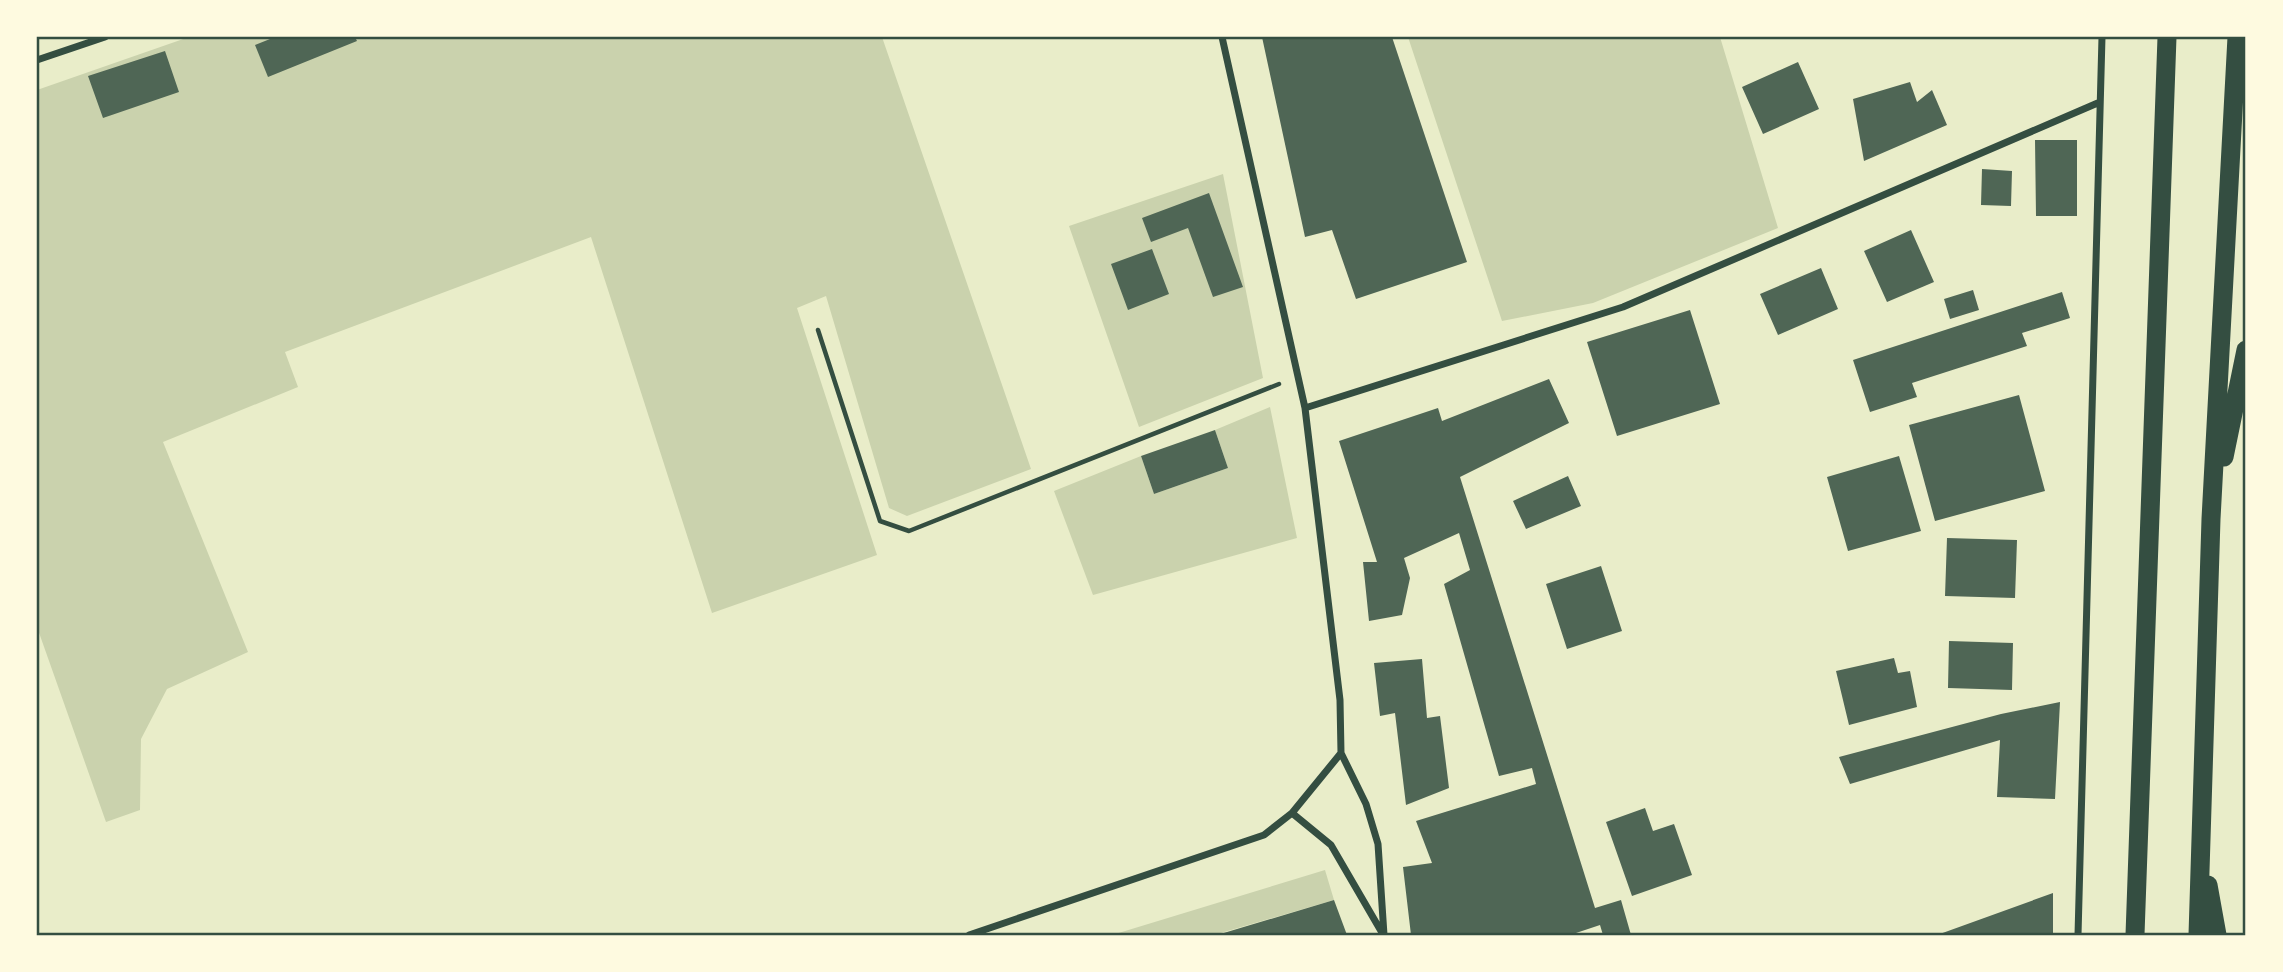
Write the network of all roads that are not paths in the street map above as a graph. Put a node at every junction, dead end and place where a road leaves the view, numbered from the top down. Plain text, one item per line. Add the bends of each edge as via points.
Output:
1 (105, 37) edge
2 (1222, 37) edge
3 (2102, 37) edge
4 (2167, 37) edge
5 (2237, 37) edge
6 (37, 60) edge
7 (2100, 102) junction
8 (2246, 350) edge
9 (1305, 408) junction
10 (2211, 519) junction
11 (1341, 753) junction
12 (1292, 813) junction
13 (2201, 850) junction
14 (2137, 880) junction
15 (2078, 932) edge
16 (970, 935) edge
17 (1384, 935) edge
18 (2125, 935) edge
19 (2135, 935) edge
20 (2199, 935) edge
21 (2217, 935) edge

1 - 6 street
2 - 9 street
3 - 7 street
4 - 14 highway
5 - 10 highway
7 - 9 street via 1623,307
7 - 15 street
8 - 10 highway
9 - 11 street via 1340,700
10 - 13 highway
11 - 12 street
11 - 17 street via 1366,804 1378,844
12 - 16 street via 1264,835
12 - 17 street via 1331,845
13 - 20 highway
13 - 21 highway
14 - 18 highway
14 - 19 highway

